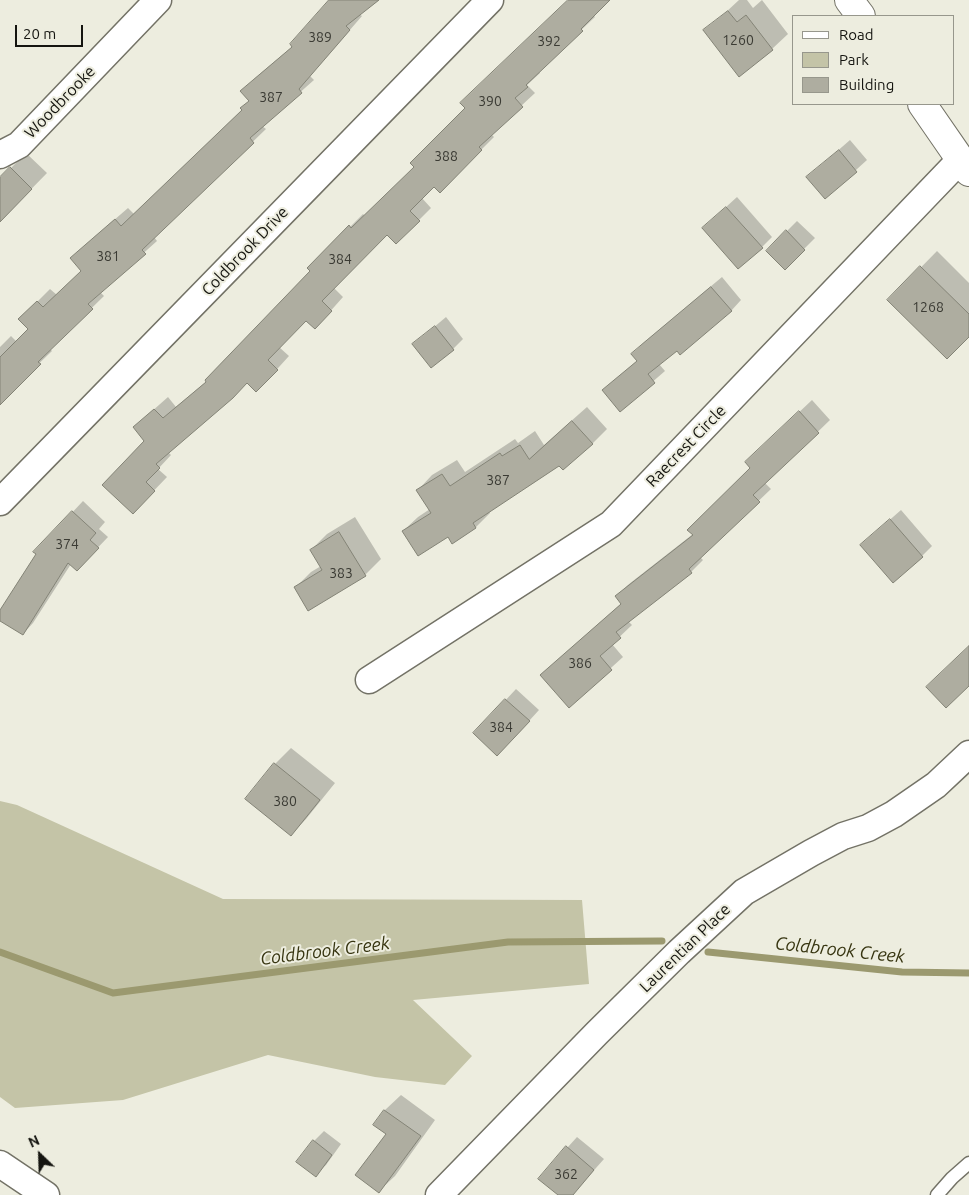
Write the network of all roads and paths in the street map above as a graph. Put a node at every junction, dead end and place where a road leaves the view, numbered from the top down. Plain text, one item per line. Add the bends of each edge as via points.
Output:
1 (158, 0) edge
2 (490, 0) edge
3 (849, 0) edge
4 (860, 15) edge
5 (923, 105) edge
6 (0, 155) edge
7 (965, 166) edge
8 (0, 502) edge
9 (369, 680) dead end
10 (969, 754) edge
11 (969, 1163) edge
12 (0, 1164) edge
13 (46, 1195) edge
14 (439, 1195) edge
15 (937, 1195) edge

1 - 6 street, Woodbrooke via 19,145
2 - 8 street, Coldbrook Drive
3 - 4 main road
5 - 7 main road
7 - 9 street, Raecrest Circle via 611,524
10 - 14 street, Laurentian Place via 936,785 894,814 868,828 843,836 744,892 597,1033
11 - 15 lane
12 - 13 street

